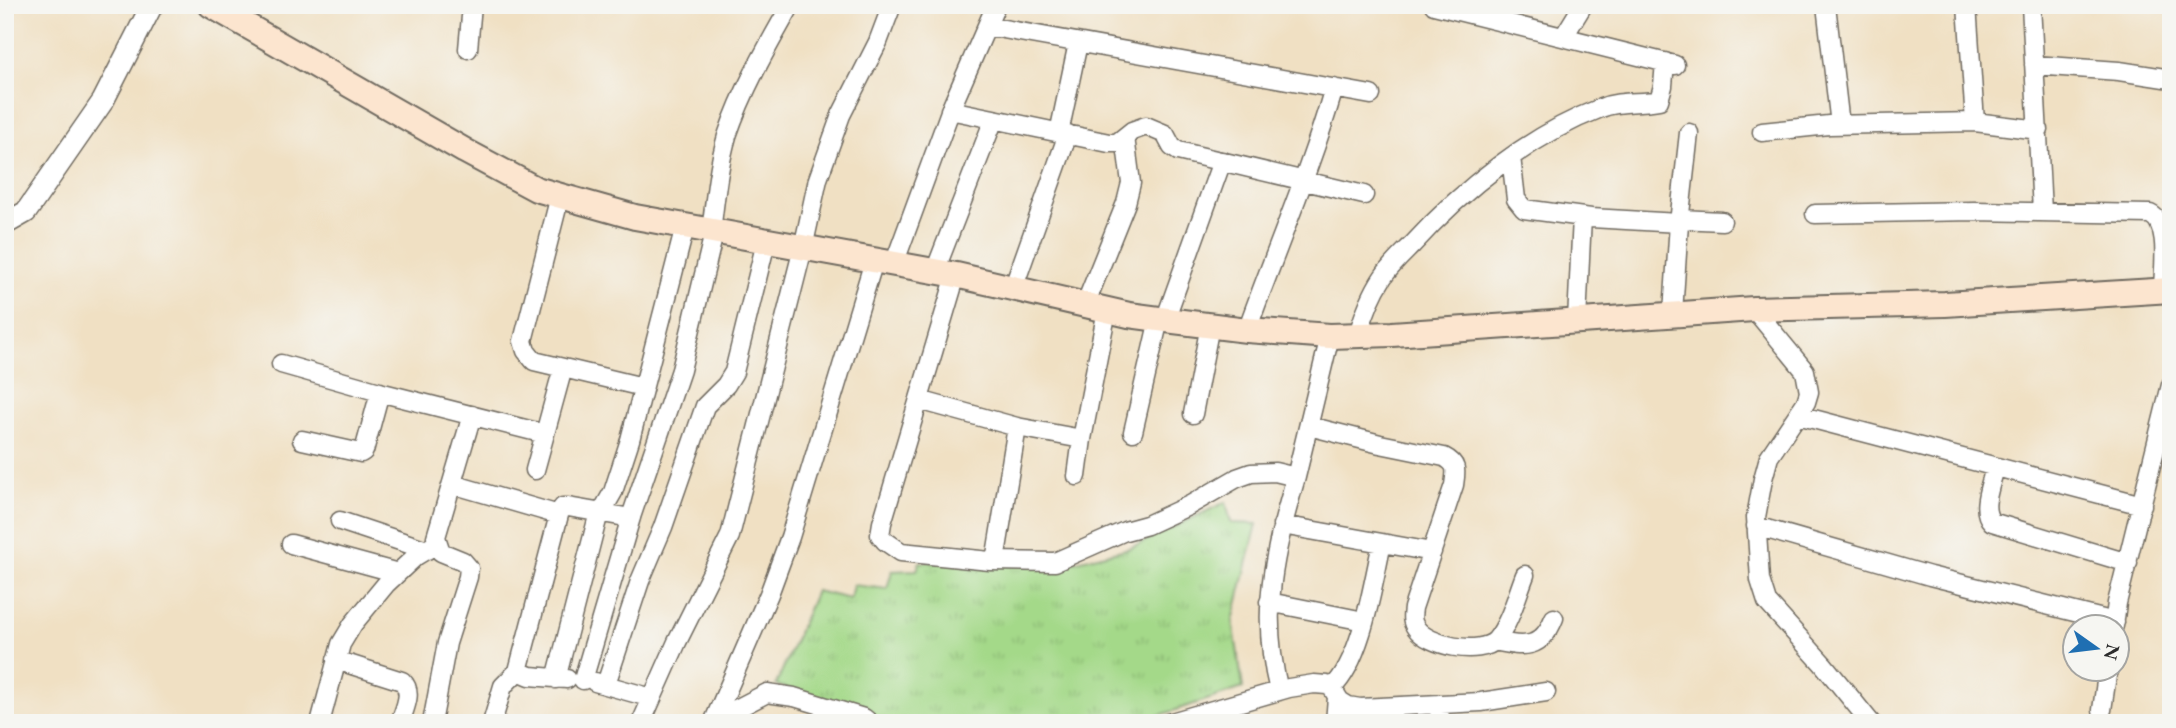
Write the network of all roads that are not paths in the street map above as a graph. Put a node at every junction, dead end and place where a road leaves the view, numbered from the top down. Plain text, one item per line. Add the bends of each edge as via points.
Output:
1 (152, 5) edge
2 (211, 5) edge
3 (472, 5) edge
4 (791, 5) edge
5 (892, 5) edge
6 (996, 5) edge
7 (1434, 5) edge
8 (1583, 5) edge
9 (1826, 5) edge
10 (1967, 5) edge
11 (2031, 5) edge
12 (1495, 12) edge
13 (987, 26) junction
14 (1564, 37) junction
15 (1078, 43) junction
16 (468, 49) dead end
17 (2034, 65) junction
18 (2171, 79) edge
19 (1334, 88) junction
20 (1371, 95) dead end
21 (950, 110) junction
22 (994, 119) junction
23 (1975, 122) junction
24 (1840, 125) junction
25 (2039, 130) junction
26 (1762, 132) dead end
27 (1689, 133) dead end
28 (1064, 134) junction
29 (1125, 137) junction
30 (1511, 157) junction
31 (1222, 160) junction
32 (1304, 180) junction
33 (1364, 195) dead end
34 (560, 196) junction
35 (2042, 211) junction
36 (1815, 214) dead end
37 (1582, 217) junction
38 (1679, 221) junction
39 (1722, 221) dead end
40 (5, 224) edge
41 (685, 227) junction
42 (713, 232) junction
43 (766, 242) junction
44 (803, 248) junction
45 (884, 262) junction
46 (945, 273) junction
47 (1013, 289) junction
48 (2167, 290) edge
49 (1096, 308) junction
50 (1754, 309) junction
51 (1674, 313) junction
52 (1162, 319) junction
53 (1577, 321) junction
54 (1210, 325) junction
55 (1247, 330) junction
56 (1358, 335) junction
57 (1330, 336) junction
58 (281, 364) dead end
59 (563, 368) junction
60 (2171, 385) edge
61 (643, 387) junction
62 (380, 392) junction
63 (919, 400) junction
64 (1193, 414) dead end
65 (471, 415) junction
66 (1798, 415) junction
67 (1309, 426) junction
68 (1017, 427) junction
69 (1133, 432) dead end
70 (545, 434) junction
71 (1082, 439) junction
72 (302, 440) dead end
73 (1996, 467) junction
74 (535, 470) dead end
75 (1077, 476) dead end
76 (1296, 477) junction
77 (452, 484) junction
78 (2142, 505) junction
79 (601, 513) junction
80 (559, 515) junction
81 (631, 518) junction
82 (340, 521) dead end
83 (1282, 525) junction
84 (1756, 526) junction
85 (1382, 543) junction
86 (292, 544) dead end
87 (432, 547) junction
88 (1432, 552) junction
89 (995, 561) junction
90 (2128, 563) junction
91 (398, 573) junction
92 (1525, 575) dead end
93 (1269, 602) junction
94 (2068, 612) edge
95 (2117, 612) edge
96 (1554, 618) dead end
97 (1364, 621) junction
98 (1495, 641) junction
99 (336, 660) junction
100 (518, 671) junction
101 (556, 678) junction
102 (583, 680) junction
103 (2106, 682) edge
104 (607, 684) junction
105 (1279, 691) junction
106 (1334, 692) junction
107 (1546, 692) dead end
108 (652, 698) junction
109 (1439, 704) junction
110 (2102, 710) dead end
111 (714, 721) edge
112 (320, 723) edge
113 (400, 723) edge
114 (432, 723) edge
115 (492, 723) edge
116 (641, 723) edge
117 (870, 723) edge
118 (1168, 723) edge
119 (1335, 723) edge
120 (1440, 723) edge
121 (1871, 723) edge

1 - 40 street via 103,101 26,212
2 - 34 main road via 465,151 536,189
3 - 16 street
4 - 42 street via 727,136
5 - 44 street via 841,115 818,180
6 - 13 street
7 - 12 street
8 - 14 street
9 - 24 street
10 - 23 street
11 - 17 street
12 - 14 street
13 - 15 street
13 - 21 street
14 - 30 street via 1671,64 1659,100 1604,106 1561,125
15 - 19 street
15 - 28 street
17 - 18 street
17 - 25 street
19 - 20 street
19 - 32 street
21 - 22 street
21 - 45 street
22 - 28 street
22 - 46 street
23 - 24 street
23 - 25 street
24 - 26 street
25 - 35 street
27 - 38 street
28 - 29 street via 1117,143
28 - 47 street
29 - 31 street via 1146,126 1165,134 1178,151
29 - 49 street via 1131,183
30 - 37 street via 1516,199 1524,209
30 - 56 street via 1435,219 1384,275 1366,306
31 - 32 street
31 - 52 street
32 - 33 street
32 - 55 street
34 - 41 main road
34 - 59 street via 523,341 534,361
35 - 36 street
35 - 48 street via 2150,214 2158,218 2163,228
37 - 38 street
37 - 53 street
38 - 39 street
38 - 51 street
41 - 42 main road
41 - 61 street
42 - 43 main road
42 - 81 street via 681,370
43 - 44 main road
43 - 104 street via 734,372 705,407
44 - 45 main road
44 - 108 street via 730,536
45 - 46 main road
45 - 111 street via 769,594
46 - 47 main road
46 - 63 street
47 - 49 main road
48 - 50 main road via 1945,304
49 - 52 main road
49 - 71 street
50 - 51 main road
50 - 66 street via 1805,371 1809,392
51 - 53 main road
52 - 54 main road
52 - 69 street
53 - 56 main road
54 - 55 main road
54 - 64 street
55 - 57 main road
56 - 57 main road
57 - 67 street
58 - 62 street
59 - 61 street
59 - 70 street
60 - 78 street
61 - 79 street via 613,492
62 - 65 street
62 - 72 street via 361,453
63 - 68 street
63 - 89 street via 880,535 901,552
65 - 70 street
65 - 77 street
66 - 73 street
66 - 84 street via 1769,457
67 - 76 street
67 - 88 street via 1453,462 1454,485
68 - 71 street
68 - 89 street
70 - 74 street
71 - 75 street
73 - 78 street
73 - 90 street via 1986,509 1992,522
76 - 83 street
76 - 89 street via 1251,473 1147,525 1055,562
77 - 80 street
77 - 87 street
78 - 90 street
79 - 80 street via 563,507
79 - 81 street
79 - 101 street
80 - 100 street
81 - 102 street
82 - 87 street
83 - 85 street
83 - 93 street
84 - 94 street
84 - 121 street via 1760,580 1767,602
85 - 88 street
85 - 97 street
86 - 91 street
87 - 91 street
87 - 114 street via 469,568 447,643
88 - 98 street via 1413,608 1417,631 1466,649
90 - 95 street
91 - 99 street via 353,624
92 - 98 street
93 - 97 street
93 - 105 street via 1273,669
96 - 98 street via 1537,643
97 - 106 street
99 - 112 street
99 - 113 street via 407,685
100 - 101 street via 530,677
100 - 115 street via 503,686
101 - 102 street
102 - 104 street
103 - 110 street
104 - 108 street
105 - 106 street via 1327,684
105 - 118 street
106 - 109 street via 1348,706 1360,708
106 - 119 street
107 - 109 street
108 - 116 street
109 - 120 street
111 - 117 street via 767,693 794,697

